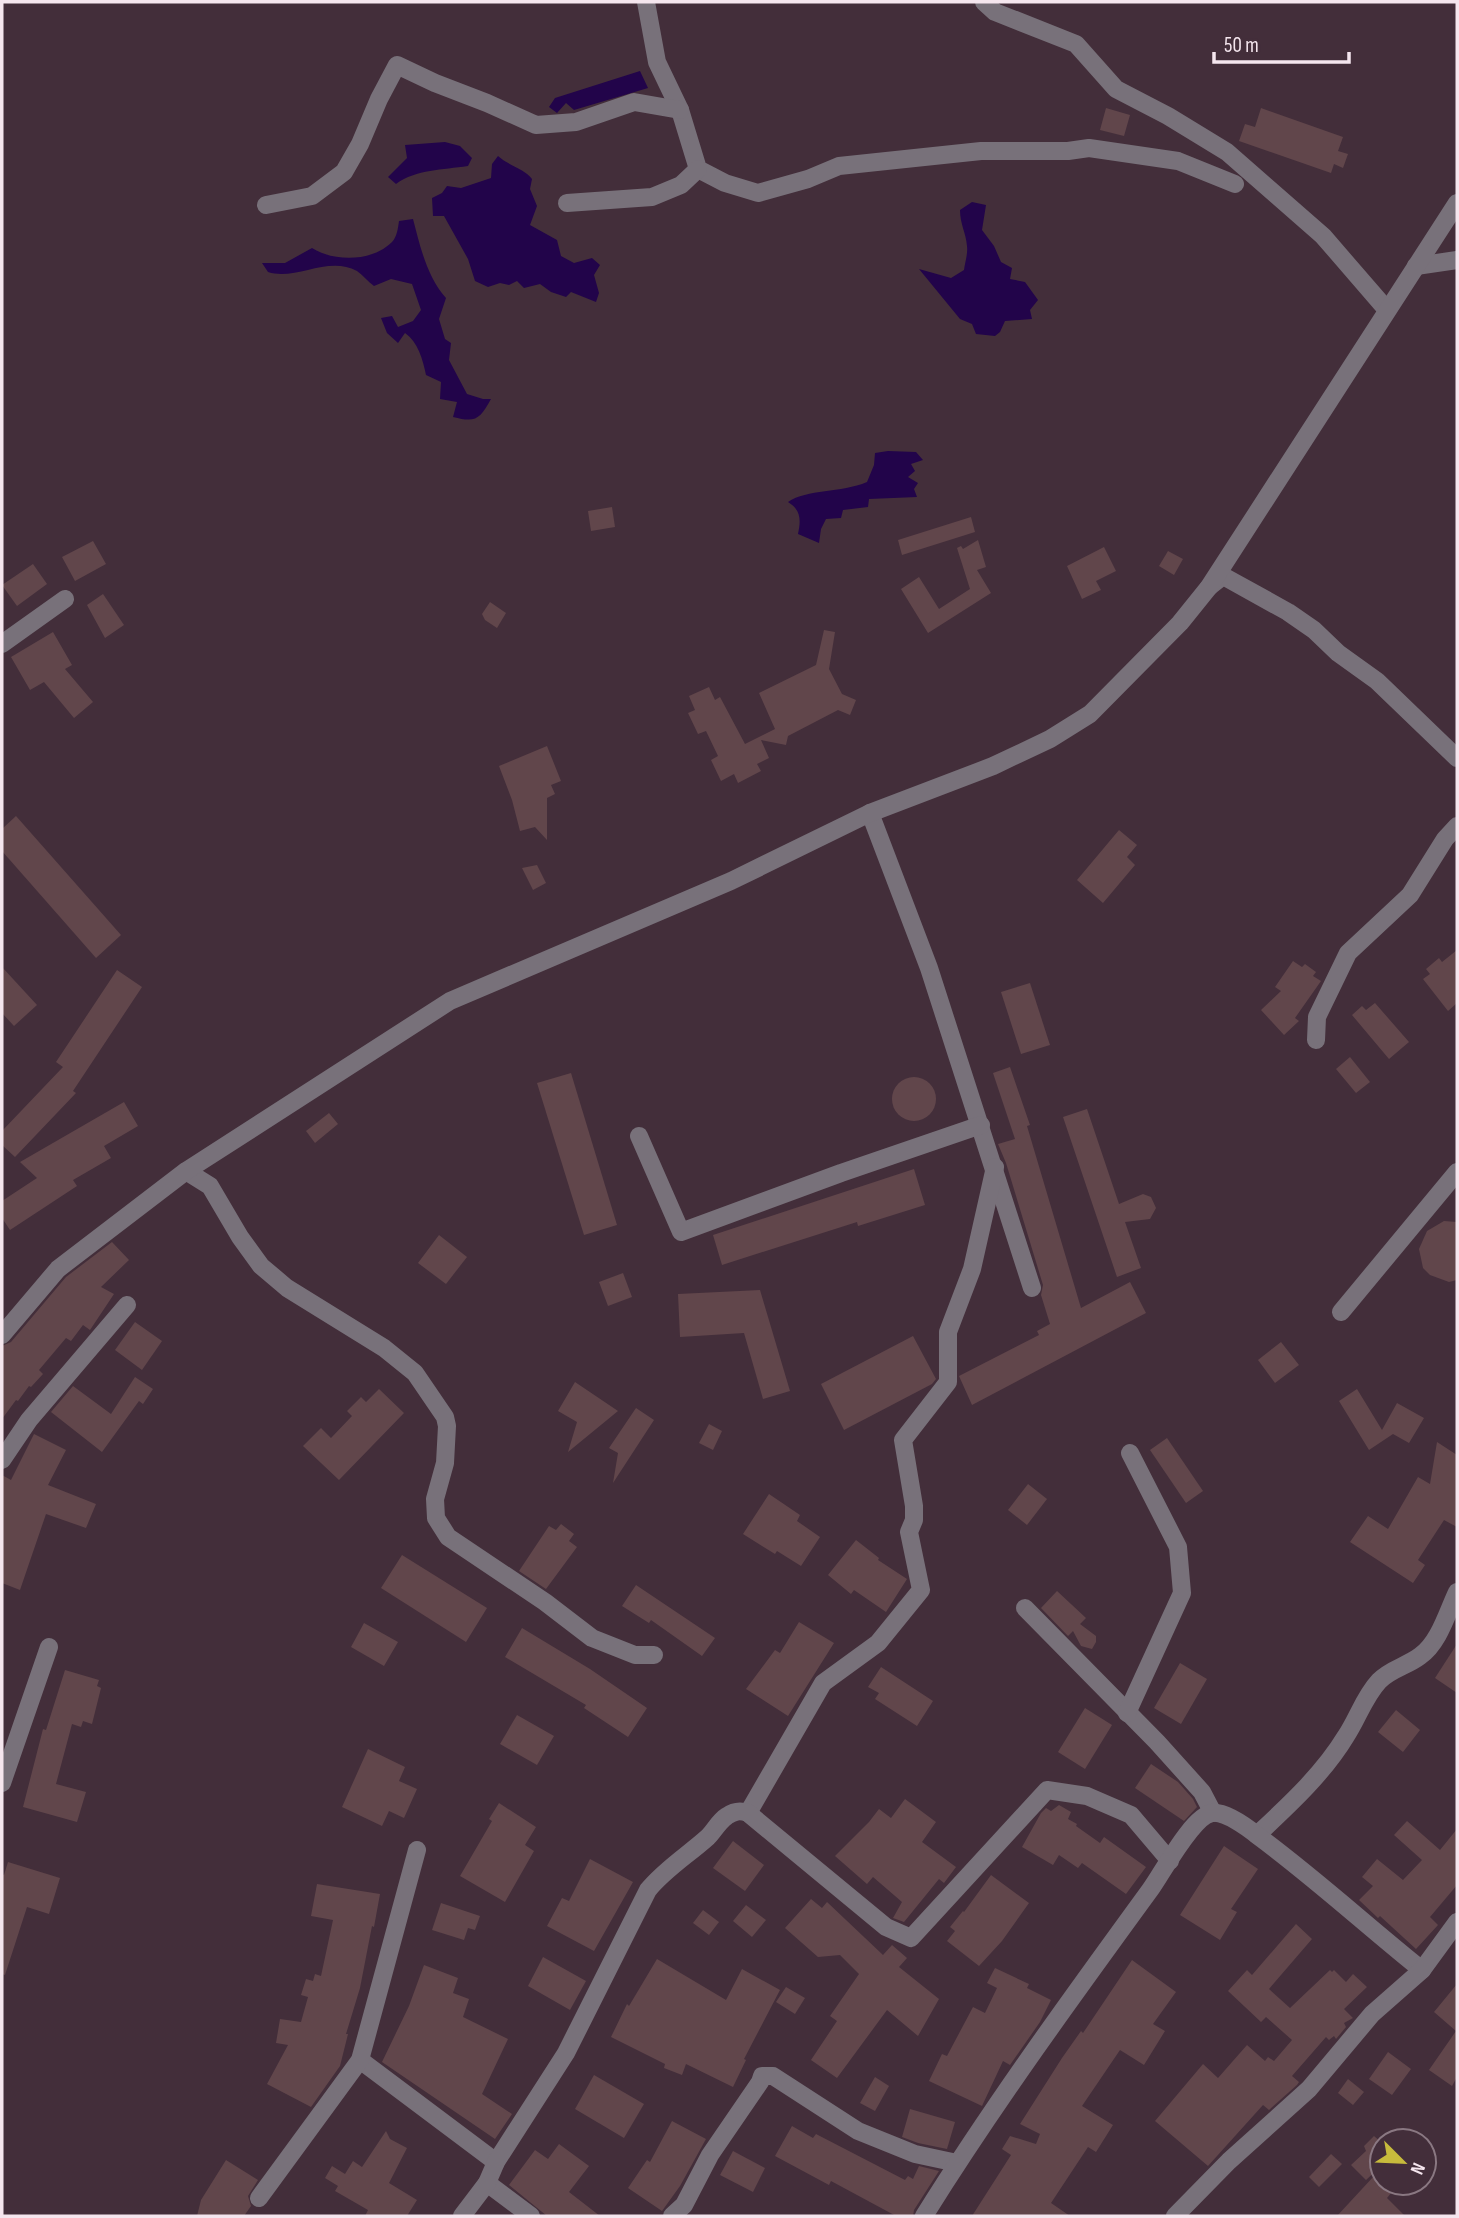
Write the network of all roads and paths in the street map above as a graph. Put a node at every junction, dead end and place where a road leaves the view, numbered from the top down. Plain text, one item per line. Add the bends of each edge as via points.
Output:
1 (646, 2) edge
2 (984, 2) edge
3 (680, 110) junction
4 (698, 169) junction
5 (1235, 184) dead end
6 (567, 202) dead end
7 (1457, 203) edge
8 (266, 205) dead end
9 (1457, 260) edge
10 (1416, 267) junction
11 (1387, 310) junction
12 (1209, 587) junction
13 (65, 599) dead end
14 (2, 644) edge
15 (1457, 758) edge
16 (870, 813) junction
17 (1457, 826) edge
18 (1316, 1040) dead end
19 (981, 1125) junction
20 (639, 1136) dead end
21 (995, 1167) junction
22 (186, 1171) junction
23 (1457, 1172) edge
24 (1032, 1288) dead end
25 (127, 1305) dead end
26 (1340, 1312) dead end
27 (2, 1335) edge
28 (1130, 1453) dead end
29 (2, 1460) edge
30 (1457, 1592) edge
31 (1025, 1608) dead end
32 (49, 1647) dead end
33 (654, 1655) dead end
34 (1128, 1713) junction
35 (2, 1783) edge
36 (748, 1813) junction
37 (1213, 1813) junction
38 (1257, 1835) junction
39 (417, 1850) dead end
40 (1170, 1861) junction
41 (1457, 1922) edge
42 (1422, 1970) junction
43 (360, 2060) junction
44 (496, 2162) junction
45 (957, 2164) junction
46 (487, 2183) junction
47 (259, 2198) dead end
48 (462, 2216) edge
49 (531, 2216) edge
50 (672, 2216) edge
51 (924, 2216) edge
52 (1175, 2216) edge

1 - 3 street via 657,62
2 - 11 street via 995,12 1076,44 1116,89 1227,152 1323,236
3 - 4 street
3 - 8 street via 635,102 576,122 536,125 397,65 344,172 312,196
4 - 5 street via 758,193 839,166 981,151 1089,148 1178,161
4 - 6 street via 681,185 652,197
7 - 10 street
9 - 10 street
10 - 11 street
11 - 12 street
12 - 15 street via 1223,576 1305,624 1377,681
12 - 16 street via 1090,714 993,766
13 - 14 street
16 - 19 street via 929,968
16 - 22 street via 731,881 450,1001
17 - 18 street via 1410,895 1348,953 1317,1017
19 - 20 street via 681,1232
19 - 21 street
21 - 24 street
21 - 36 street via 972,1269 948,1332 948,1382 903,1440 914,1506 909,1532 921,1590 878,1643 823,1683
22 - 27 street via 58,1269
22 - 33 street via 209,1186 261,1266 415,1373 447,1426 445,1463 435,1499 436,1518 448,1537 592,1638 635,1655
23 - 26 street
25 - 29 street via 29,1420
28 - 34 street via 1178,1547 1182,1593
30 - 38 street via 1435,1640 1422,1655 1379,1680 1318,1773
31 - 34 street
32 - 35 street
34 - 37 street via 1202,1792
36 - 40 street via 886,1927 911,1938 1046,1790 1087,1796 1131,1815
36 - 44 street via 725,1817 648,1890 566,2053
37 - 38 street
37 - 40 street via 1194,1826
38 - 42 street
39 - 43 street
40 - 45 street
41 - 42 street
42 - 52 street via 1372,2014 1309,2089
43 - 44 street
43 - 47 street
44 - 46 street
45 - 50 street via 915,2154 858,2131 773,2076 762,2076 710,2155 684,2205
45 - 51 street
46 - 48 street
46 - 49 street

